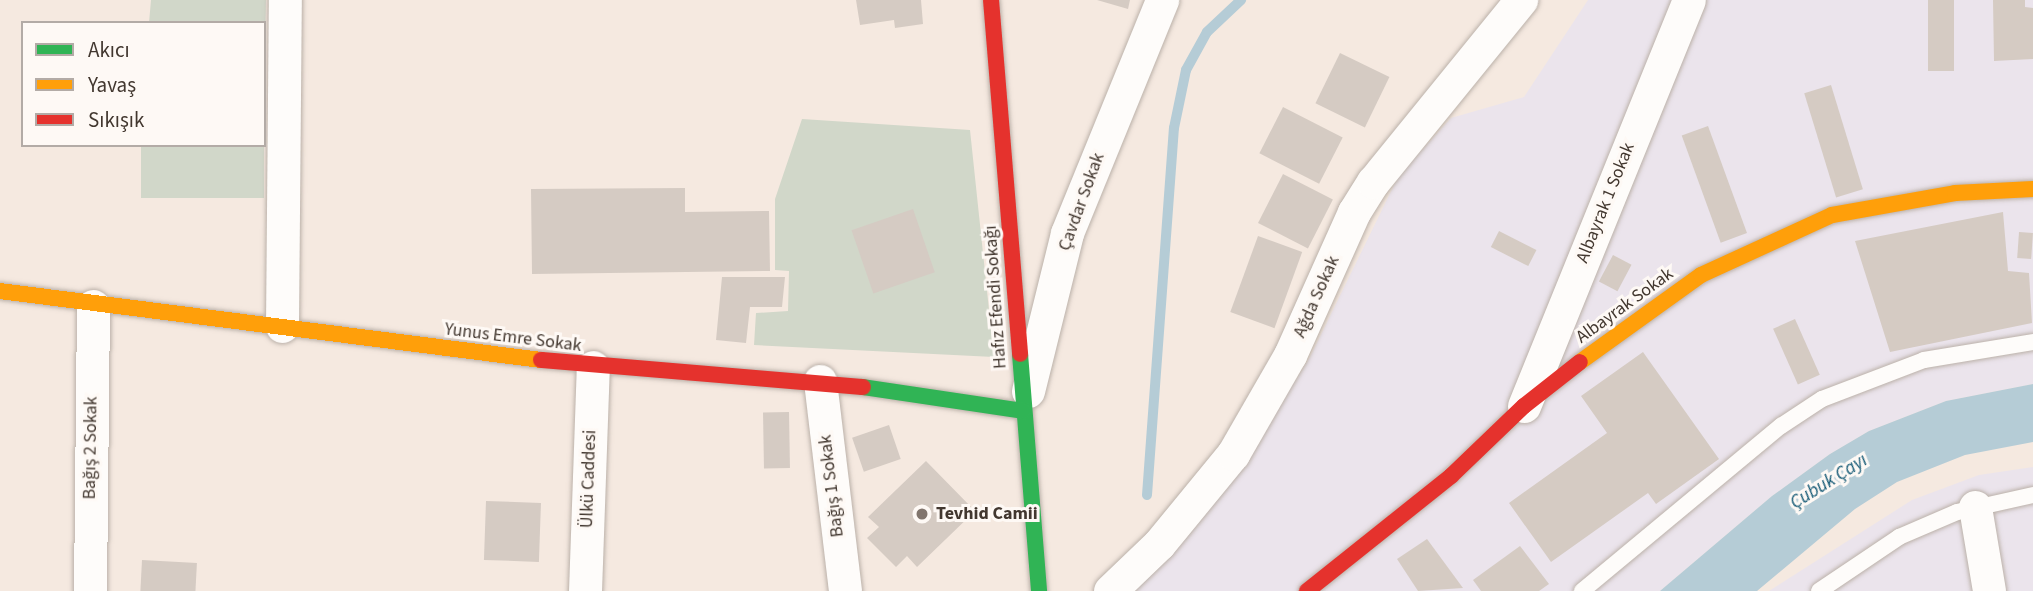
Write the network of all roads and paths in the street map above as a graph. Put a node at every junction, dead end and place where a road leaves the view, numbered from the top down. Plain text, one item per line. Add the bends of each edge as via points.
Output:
1 (285, 0) edge
2 (991, 0) edge
3 (1161, 0) edge
4 (1521, 0) edge
5 (1689, 0) edge
6 (2033, 190) edge
7 (0, 291) edge
8 (93, 306) junction
9 (282, 326) junction
10 (2033, 342) edge
11 (593, 367) junction
12 (820, 381) junction
13 (1524, 406) junction
14 (1023, 411) junction
15 (2033, 495) edge
16 (1976, 507) junction
17 (90, 591) edge
18 (585, 591) edge
19 (845, 591) edge
20 (1039, 591) edge
21 (1110, 591) edge
22 (1307, 591) edge
23 (1582, 591) edge
24 (1819, 591) edge
25 (1989, 591) edge

1 - 9 street
2 - 14 street, Hafız Efendi Sokağı
3 - 14 street, Çavdar Sokak via 1067,233
4 - 21 street, Ağda Sokak via 1373,181 1354,212 1290,355 1233,454 1159,544
5 - 13 street, Albayrak 1 Sokak
6 - 13 street, Albayrak Sokak via 1943,195 1832,215 1701,275
7 - 8 street, Yunus Emre Sokak
8 - 9 street, Yunus Emre Sokak
8 - 17 street, Bağış 2 Sokak
9 - 11 street, Yunus Emre Sokak
10 - 23 lane via 1924,360 1822,398 1781,426
11 - 12 street, Yunus Emre Sokak
11 - 18 street, Ülkü Caddesi
12 - 14 street, Yunus Emre Sokak
12 - 19 street, Bağış 1 Sokak
13 - 22 street, Albayrak Sokak via 1451,476
14 - 20 street, Hafız Efendi Sokağı
15 - 16 lane
16 - 24 lane via 1899,537
16 - 25 street

